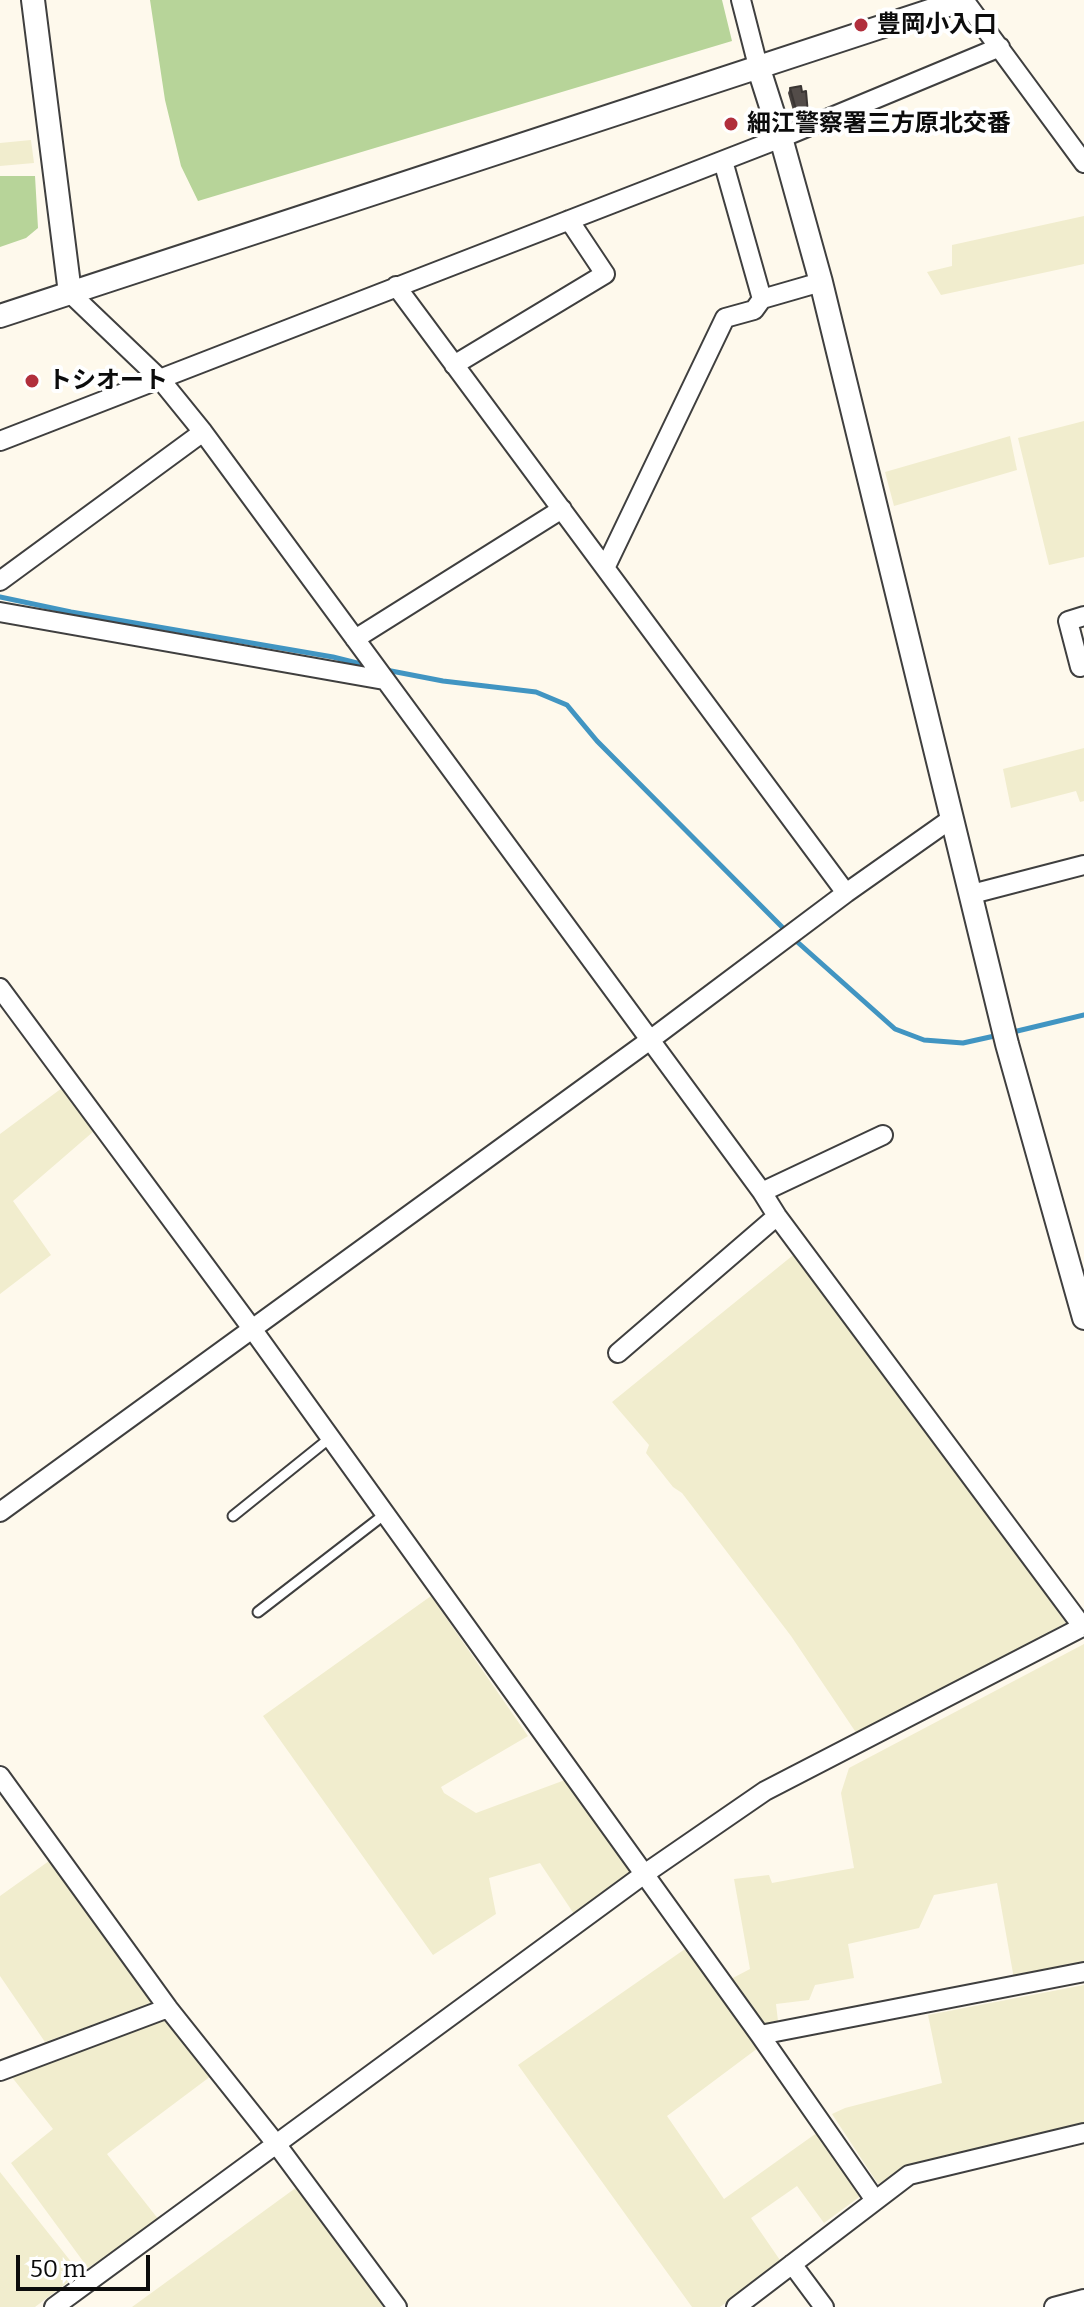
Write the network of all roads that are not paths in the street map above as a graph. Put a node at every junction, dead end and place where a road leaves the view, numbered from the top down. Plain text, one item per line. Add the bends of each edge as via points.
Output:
1 (33, 0) edge
2 (741, 0) edge
3 (964, 0) edge
4 (1000, 47) junction
5 (758, 66) junction
6 (781, 138) junction
7 (723, 161) junction
8 (1084, 163) edge
9 (569, 220) junction
10 (821, 282) junction
11 (396, 286) junction
12 (70, 293) junction
13 (762, 299) junction
14 (0, 316) edge
15 (454, 365) junction
16 (160, 379) junction
17 (203, 432) junction
18 (0, 441) edge
19 (562, 509) junction
20 (606, 566) junction
21 (0, 580) edge
22 (0, 612) edge
23 (1084, 616) edge
24 (360, 646) junction
25 (1084, 666) edge
26 (382, 678) junction
27 (951, 819) junction
28 (1084, 865) edge
29 (846, 893) junction
30 (972, 894) junction
31 (0, 988) edge
32 (650, 1040) junction
33 (883, 1135) dead end
34 (762, 1192) junction
35 (777, 1216) junction
36 (1084, 1318) edge
37 (253, 1330) junction
38 (618, 1353) dead end
39 (330, 1438) junction
40 (0, 1512) edge
41 (385, 1514) junction
42 (233, 1516) dead end
43 (258, 1612) dead end
44 (1083, 1626) edge
45 (0, 1776) edge
46 (643, 1875) junction
47 (1084, 1972) edge
48 (168, 2008) junction
49 (760, 2035) junction
50 (0, 2071) edge
51 (1084, 2133) edge
52 (277, 2145) junction
53 (875, 2200) junction
54 (792, 2264) junction
55 (1084, 2299) edge
56 (54, 2307) edge
57 (397, 2307) edge
58 (736, 2307) edge
59 (824, 2307) edge
60 (1054, 2307) edge

1 - 12 street
2 - 5 street
3 - 4 street
3 - 5 street
4 - 6 street
4 - 8 street
5 - 6 street
5 - 12 street
6 - 7 street
6 - 10 street
7 - 9 street
7 - 13 street
9 - 11 street
9 - 15 street via 605,274
10 - 13 street
10 - 27 street
11 - 15 street
11 - 16 street
12 - 14 street
12 - 16 street
13 - 20 street via 754,310 725,318
15 - 19 street
16 - 17 street
16 - 18 street
17 - 21 street
17 - 24 street
19 - 20 street
19 - 24 street
20 - 29 street
22 - 26 street
23 - 25 street via 1068,621 1080,667
24 - 26 street
26 - 32 street
27 - 29 street
27 - 30 street
28 - 30 street
29 - 32 street
30 - 36 street
31 - 37 street
32 - 34 street
32 - 37 street
33 - 34 street
34 - 35 street
35 - 38 street
35 - 44 street
37 - 39 street
37 - 40 street
39 - 41 street
39 - 42 lane
41 - 43 lane
41 - 46 street
44 - 46 street via 765,1791
45 - 48 street
46 - 49 street
46 - 52 street
47 - 49 street
48 - 50 street
48 - 52 street
49 - 53 street
51 - 53 street via 909,2175
52 - 56 street
52 - 57 street
53 - 54 street
54 - 58 street
54 - 59 street
55 - 60 street

